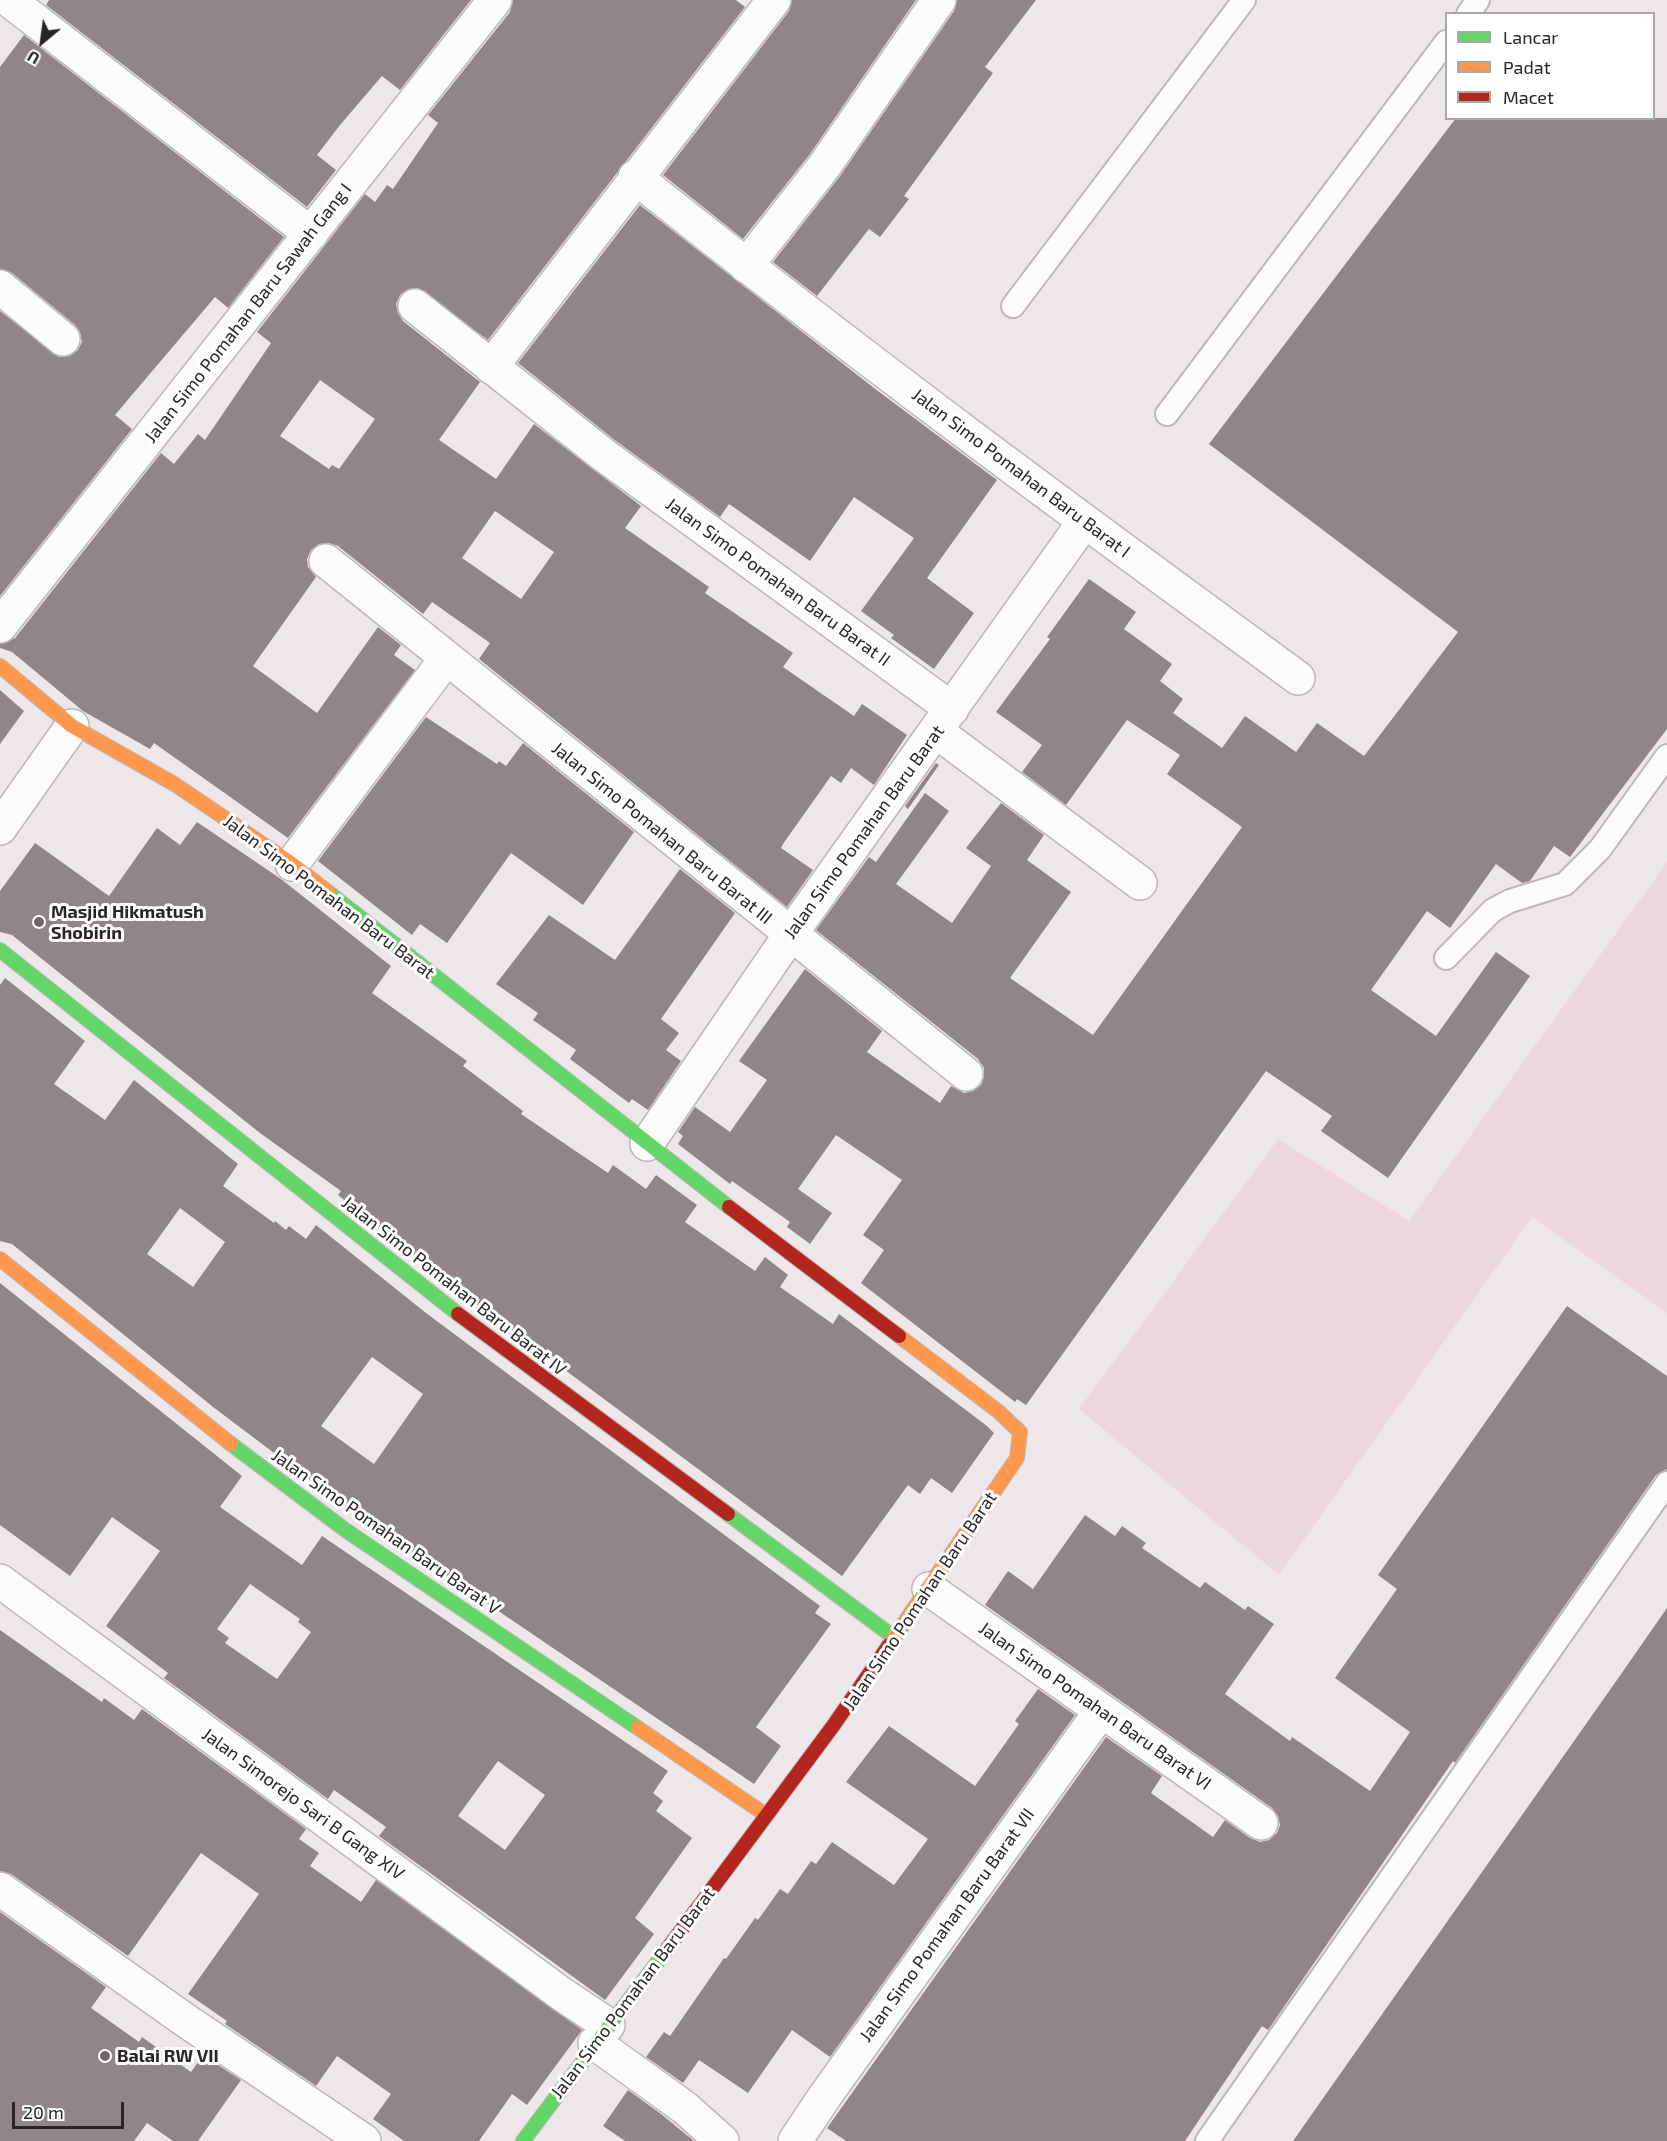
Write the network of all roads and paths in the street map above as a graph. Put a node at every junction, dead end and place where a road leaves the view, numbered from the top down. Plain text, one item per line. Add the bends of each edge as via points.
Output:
1 (9, 0) edge
2 (495, 0) edge
3 (774, 0) edge
4 (939, 0) edge
5 (1244, 0) edge
6 (1445, 43) edge
7 (635, 177) junction
8 (311, 234) junction
9 (746, 266) junction
10 (0, 287) edge
11 (415, 306) dead end
12 (1013, 306) dead end
13 (63, 339) dead end
14 (491, 367) junction
15 (1167, 414) dead end
16 (1084, 522) junction
17 (326, 561) dead end
18 (0, 626) edge
19 (446, 659) junction
20 (0, 666) edge
21 (1298, 678) dead end
22 (944, 720) junction
23 (72, 726) junction
24 (1667, 756) edge
25 (0, 828) edge
26 (292, 864) junction
27 (1140, 883) dead end
28 (790, 934) junction
29 (0, 950) edge
30 (1446, 958) dead end
31 (966, 1074) dead end
32 (647, 1144) junction
33 (0, 1259) edge
34 (1667, 1483) edge
35 (0, 1581) edge
36 (929, 1589) junction
37 (895, 1638) junction
38 (1101, 1711) junction
39 (766, 1815) junction
40 (1261, 1823) dead end
41 (0, 1889) edge
42 (602, 2034) junction
43 (364, 2141) edge
44 (523, 2141) edge
45 (722, 2141) edge
46 (795, 2141) edge
47 (1207, 2141) edge

1 - 8 street
2 - 8 street, Jalan Simo Pomahan Baru Sawah Gang I
3 - 7 street
4 - 9 street via 825,165
5 - 12 lane
6 - 15 lane
7 - 9 street, Jalan Simo Pomahan Baru Barat I
7 - 14 street
8 - 18 street, Jalan Simo Pomahan Baru Sawah Gang I
9 - 16 street, Jalan Simo Pomahan Baru Barat I
10 - 13 street
11 - 14 street, Jalan Simo Pomahan Baru Barat II
14 - 22 street, Jalan Simo Pomahan Baru Barat II
16 - 21 street, Jalan Simo Pomahan Baru Barat I
16 - 22 street, Jalan Simo Pomahan Baru Barat
17 - 19 street, Jalan Simo Pomahan Baru Barat III
19 - 26 street
19 - 28 street, Jalan Simo Pomahan Baru Barat III
20 - 23 street, Jalan Simo Pomahan Baru Barat
22 - 27 street, Jalan Simo Pomahan Baru Barat II
22 - 28 street, Jalan Simo Pomahan Baru Barat
23 - 25 street
23 - 26 street, Jalan Simo Pomahan Baru Barat via 176,785
24 - 30 lane via 1600,849 1565,884 1493,910
26 - 32 street, Jalan Simo Pomahan Baru Barat
28 - 31 street, Jalan Simo Pomahan Baru Barat III
28 - 32 street, Jalan Simo Pomahan Baru Barat
29 - 37 street, Jalan Simo Pomahan Baru Barat IV via 437,1298
32 - 36 street, Jalan Simo Pomahan Baru Barat via 990,1405 1020,1432 1017,1458
33 - 39 street, Jalan Simo Pomahan Baru Barat V via 201,1422 344,1529
34 - 47 lane
35 - 42 street, Jalan Simorejo Sari B Gang XIV via 563,1995
36 - 37 street, Jalan Simo Pomahan Baru Barat
36 - 38 street, Jalan Simo Pomahan Baru Barat VI
37 - 39 street, Jalan Simo Pomahan Baru Barat
38 - 40 street, Jalan Simo Pomahan Baru Barat VI
38 - 46 street, Jalan Simo Pomahan Baru Barat VII
39 - 42 street, Jalan Simo Pomahan Baru Barat
41 - 43 street
42 - 44 street, Jalan Simo Pomahan Baru Barat
42 - 45 street, Jalan Simorejo Sari B Gang XIV

